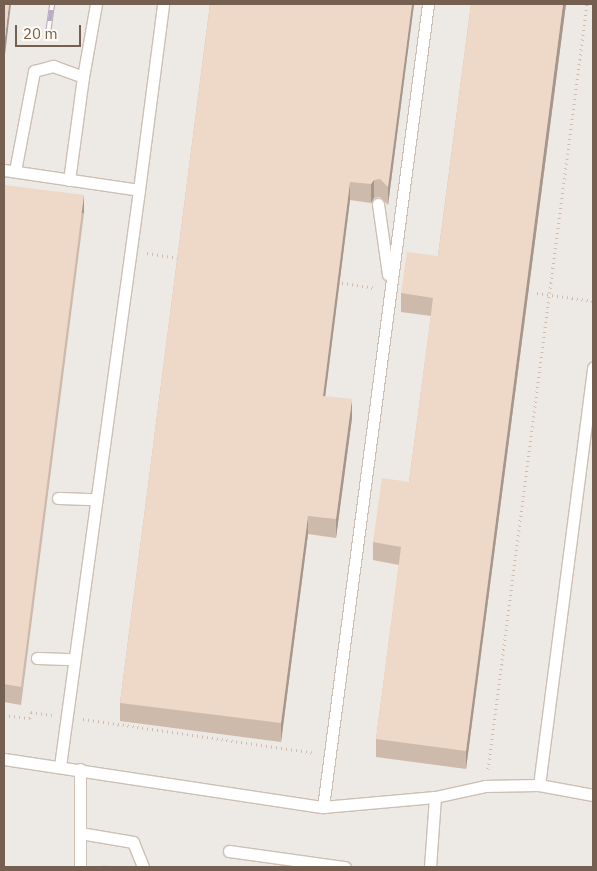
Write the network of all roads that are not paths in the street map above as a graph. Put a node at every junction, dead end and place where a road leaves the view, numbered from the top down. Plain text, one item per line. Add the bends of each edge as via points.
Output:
1 (96, 4) edge
2 (163, 4) edge
3 (428, 4) edge
4 (83, 78) junction
5 (9, 170) edge
6 (69, 180) junction
7 (139, 190) junction
8 (378, 204) dead end
9 (391, 290) junction
10 (593, 368) edge
11 (592, 386) edge
12 (58, 498) dead end
13 (96, 499) junction
14 (37, 658) dead end
15 (74, 659) junction
16 (4, 759) edge
17 (60, 766) junction
18 (80, 769) junction
19 (539, 784) junction
20 (593, 794) edge
21 (435, 797) junction
22 (323, 806) junction
23 (80, 833) junction
24 (229, 851) dead end
25 (80, 867) edge
26 (143, 867) edge
27 (345, 867) edge
28 (430, 867) edge

1 - 4 lane
2 - 7 lane
3 - 9 lane
4 - 5 lane via 53,66 34,71
4 - 6 lane
5 - 6 lane
6 - 7 lane
7 - 13 lane
8 - 9 lane
9 - 22 lane
10 - 11 lane
11 - 19 lane
12 - 13 lane
13 - 15 lane
14 - 15 lane
15 - 17 lane
16 - 17 lane
17 - 18 lane
18 - 22 lane
18 - 23 lane
19 - 20 lane
19 - 21 lane via 485,786
21 - 22 lane
21 - 28 lane
23 - 25 lane
23 - 26 lane via 133,842
24 - 27 lane

